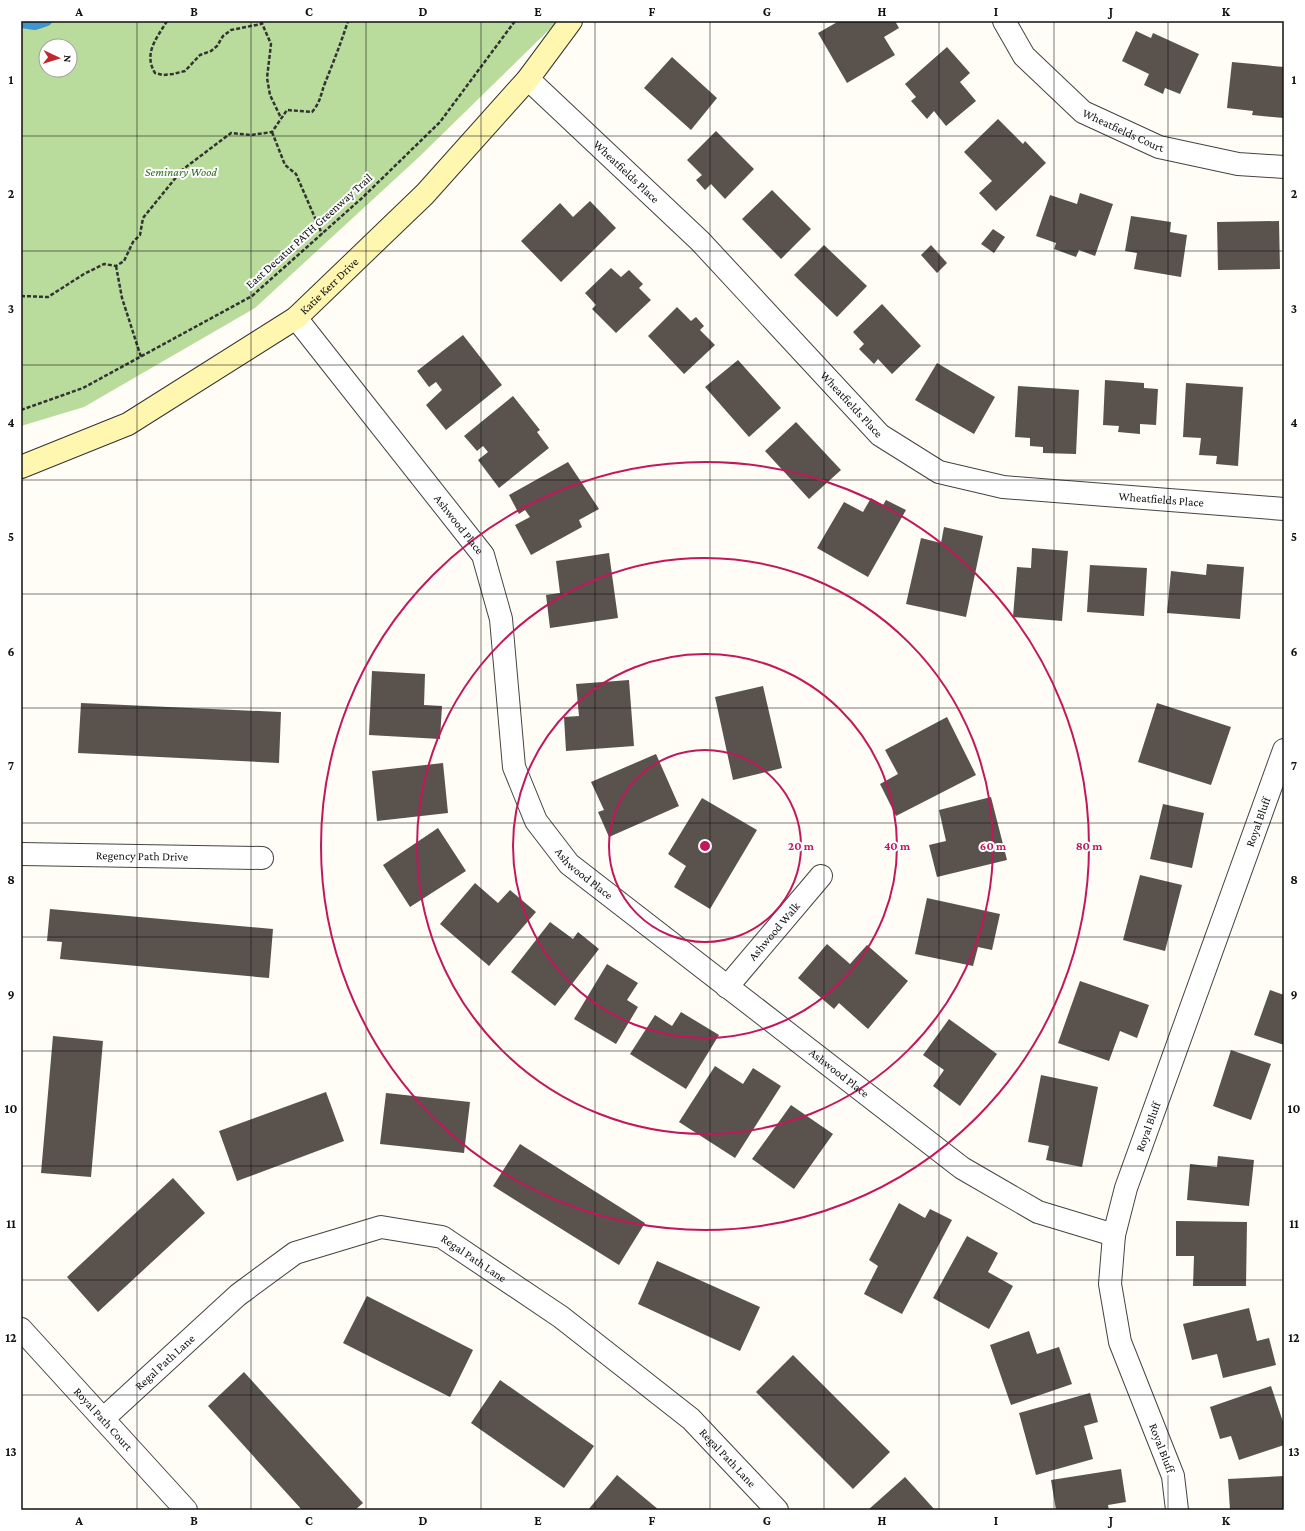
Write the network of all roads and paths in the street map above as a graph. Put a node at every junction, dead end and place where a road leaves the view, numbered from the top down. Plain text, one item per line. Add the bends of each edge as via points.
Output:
1 (167, 21) edge
2 (348, 21) edge
3 (515, 21) edge
4 (571, 21) edge
5 (1004, 21) edge
6 (261, 23) edge
7 (528, 79) junction
8 (281, 118) junction
9 (272, 132) junction
10 (1284, 167) edge
11 (322, 234) junction
12 (116, 266) junction
13 (21, 296) edge
14 (296, 318) junction
15 (140, 356) junction
16 (21, 410) edge
17 (21, 466) edge
18 (1284, 509) edge
19 (1284, 750) edge
20 (21, 854) edge
21 (262, 858) dead end
22 (821, 876) dead end
23 (727, 987) junction
24 (1114, 1235) junction
25 (21, 1329) edge
26 (103, 1419) junction
27 (186, 1510) edge
28 (777, 1510) edge
29 (1177, 1510) edge

1 - 6 path via 149,57 154,73 163,75 184,71 200,55 217,46 223,36 231,30
2 - 8 path via 324,85 320,103 312,112 287,110
3 - 11 path, East Decatur PATH Greenway Trail via 440,122
4 - 7 street, Katie Kerr Drive
5 - 10 street, Wheatfields Court via 1024,56 1083,112 1159,147 1238,164
6 - 8 path via 271,44 267,78 270,95
7 - 14 street, Katie Kerr Drive via 425,194
7 - 18 street, Wheatfields Place via 700,241 880,434 939,472 1003,487
8 - 9 path
9 - 11 path via 285,165 296,174
9 - 12 path via 251,136 232,133 182,170 143,218 140,235 132,242 124,261
11 - 15 path, East Decatur PATH Greenway Trail via 252,296
12 - 13 path via 104,264 48,297
12 - 15 path via 122,298
14 - 17 street, Katie Kerr Drive via 128,424
14 - 23 street, Ashwood Place via 483,555 501,618 514,767 536,821 569,864
15 - 16 path, East Decatur PATH Greenway Trail via 83,388
19 - 24 street, Royal Bluff via 1126,1188
20 - 21 street, Regency Path Drive
22 - 23 street, Ashwood Walk
23 - 24 street, Ashwood Place via 962,1168 1038,1212
24 - 29 street, Royal Bluff via 1110,1284 1120,1342 1173,1476
25 - 26 street, Royal Path Court
26 - 27 street, Royal Path Court
26 - 28 street, Regal Path Lane via 238,1295 295,1253 381,1227 442,1237 561,1317 692,1419

